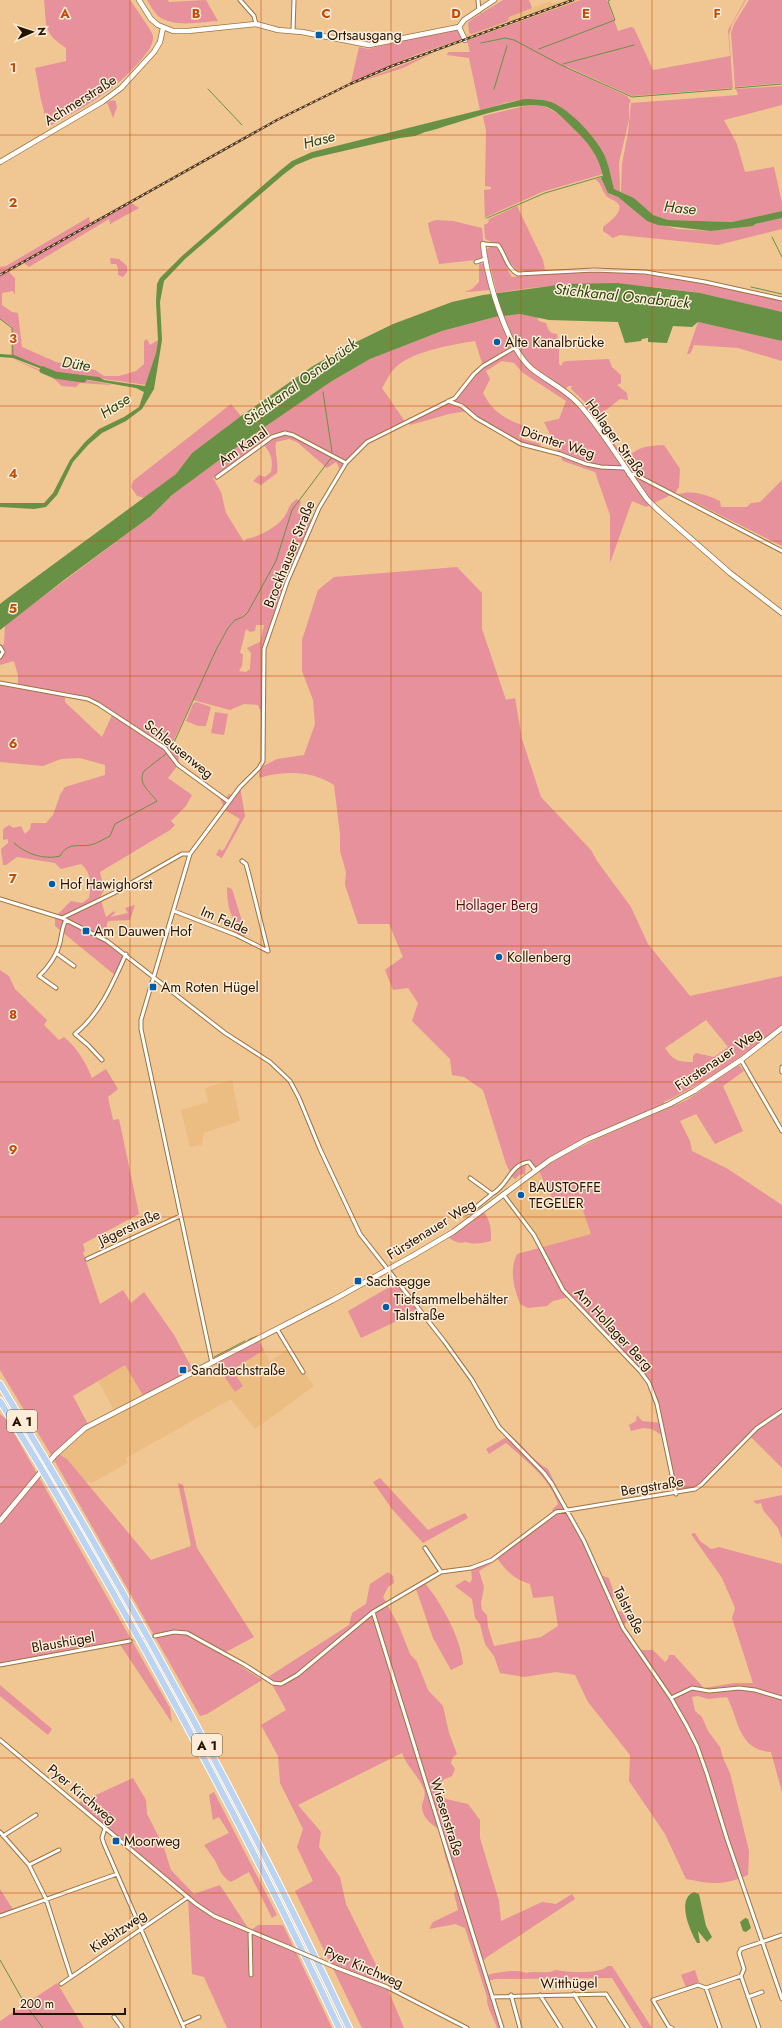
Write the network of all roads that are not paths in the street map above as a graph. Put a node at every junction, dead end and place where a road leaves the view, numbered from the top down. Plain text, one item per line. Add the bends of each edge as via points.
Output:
1 (139, 0) edge
2 (240, 0) edge
3 (294, 0) edge
4 (478, 0) edge
5 (494, 0) edge
6 (478, 11) junction
7 (256, 24) junction
8 (459, 27) junction
9 (163, 28) junction
10 (293, 31) junction
11 (465, 40) dead end
12 (0, 162) edge
13 (483, 244) joint
14 (485, 259) junction
15 (476, 262) dead end
16 (782, 298) edge
17 (514, 348) junction
18 (448, 402) junction
19 (346, 463) junction
20 (624, 468) junction
21 (629, 475) junction
22 (217, 477) dead end
23 (782, 551) edge
24 (782, 613) edge
25 (0, 647) edge
26 (0, 657) edge
27 (0, 684) edge
28 (229, 802) junction
29 (190, 854) junction
30 (242, 861) dead end
31 (0, 898) edge
32 (174, 911) junction
33 (62, 918) junction
34 (66, 920) junction
35 (56, 953) junction
36 (126, 954) junction
37 (74, 966) dead end
38 (154, 977) junction
39 (56, 988) dead end
40 (782, 1028) edge
41 (102, 1060) dead end
42 (741, 1060) junction
43 (782, 1067) edge
44 (782, 1072) edge
45 (782, 1130) edge
46 (535, 1170) junction
47 (470, 1178) dead end
48 (492, 1194) junction
49 (503, 1194) junction
50 (466, 1212) dead end
51 (180, 1216) junction
52 (87, 1259) dead end
53 (388, 1269) junction
54 (277, 1329) junction
55 (212, 1363) junction
56 (303, 1372) dead end
57 (0, 1384) edge
58 (0, 1401) edge
59 (782, 1411) edge
60 (676, 1494) junction
61 (567, 1510) junction
62 (0, 1520) edge
63 (425, 1548) dead end
64 (440, 1572) junction
65 (373, 1612) junction
66 (155, 1636) tunnel mouth
67 (130, 1641) tunnel mouth
68 (0, 1664) edge
69 (671, 1698) junction
70 (782, 1698) edge
71 (0, 1740) edge
72 (36, 1815) dead end
73 (105, 1828) junction
74 (0, 1832) edge
75 (3, 1836) junction
76 (59, 1850) dead end
77 (29, 1865) junction
78 (117, 1874) junction
79 (188, 1897) junction
80 (46, 1899) junction
81 (0, 1916) edge
82 (141, 1929) junction
83 (250, 1931) junction
84 (782, 1935) edge
85 (762, 1941) junction
86 (251, 1975) dead end
87 (71, 1976) junction
88 (741, 1976) junction
89 (61, 1984) dead end
90 (706, 1988) junction
91 (762, 1992) dead end
92 (574, 1994) junction
93 (511, 1995) junction
94 (540, 1995) junction
95 (492, 1996) junction
96 (748, 1997) junction
97 (782, 1999) edge
98 (114, 2017) dead end
99 (199, 2017) dead end
100 (184, 2026) edge
101 (122, 2028) edge
102 (339, 2028) edge
103 (349, 2028) edge
104 (467, 2028) edge
105 (502, 2028) edge
106 (520, 2028) edge
107 (561, 2028) edge
108 (595, 2028) edge
109 (628, 2028) edge
110 (672, 2028) edge
111 (720, 2028) edge
112 (759, 2028) edge

1 - 9 street via 151,19
2 - 7 street via 254,16
3 - 10 street
4 - 6 street
5 - 6 street
6 - 8 street via 464,20
7 - 9 street via 188,31
7 - 10 street
8 - 10 street via 369,45
8 - 11 street
9 - 12 street, Achmerstraße via 160,42 154,52 121,88 102,102
13 - 14 street, Hollager Straße
13 - 16 street via 498,245 512,270 518,274 594,270 645,272
14 - 15 street
14 - 17 street, Hollager Straße
17 - 18 street, Brockhauser Straße via 483,366 456,398
17 - 20 street, Hollager Straße via 532,369 577,402
18 - 19 street, Brockhauser Straße via 367,442
18 - 20 street, Dörnter Weg via 462,406 476,418 521,444 591,465
19 - 22 street, Am Kanal via 285,433 272,437
19 - 28 street, Brockhauser Straße via 308,530 264,649 264,756 259,768
20 - 21 street, Hollager Straße
21 - 23 street via 634,474
21 - 24 street, Hollager Straße via 647,499 730,573
25 - 26 street via 3,652
27 - 28 street, Schleusenweg via 88,699 98,704 165,748 178,765
28 - 29 street
29 - 32 street
29 - 33 street via 182,854 84,909
30 - 32 street, Im Felde via 246,864 268,951 236,935
31 - 33 street
32 - 38 street
33 - 34 street
34 - 35 street
34 - 36 street
35 - 37 street
35 - 39 street via 39,976
36 - 38 street
36 - 41 street via 107,995 83,1028 75,1034
38 - 51 street via 141,1020 141,1029
38 - 53 street via 225,1033 270,1062 285,1076 299,1098 360,1234
40 - 42 street, Fürstenauer Weg
42 - 45 street
42 - 46 street, Fürstenauer Weg via 694,1091 577,1145
43 - 44 street
46 - 48 street via 529,1162 524,1163 511,1172
46 - 49 street, Fürstenauer Weg
47 - 48 street
48 - 50 street via 475,1209
49 - 53 street, Fürstenauer Weg via 453,1232
49 - 60 street, Am Hollager Berg via 534,1235 563,1290 649,1383 657,1404
51 - 52 street, Jägerstraße
51 - 55 street
53 - 54 street, Fürstenauer Weg
53 - 61 street, Talstraße via 462,1367 499,1428 544,1473
54 - 55 street, Fürstenauer Weg
54 - 56 street
55 - 62 street, Fürstenauer Weg via 85,1428 62,1448
57 - 103 highway, A 1, bridge via 114,1574 203,1736
58 - 102 highway, A 1, bridge via 104,1576 199,1747 282,1909
59 - 60 street, Bergstraße via 757,1428 701,1485
60 - 61 street, Bergstraße
61 - 64 street via 556,1512 492,1560 471,1568
61 - 69 street, Talstraße via 584,1541 623,1628
63 - 64 street
64 - 65 street
65 - 66 street via 297,1675 281,1684 273,1683 187,1633 174,1632
65 - 95 street, Wiesenstraße
67 - 68 street, Blaushügel
69 - 70 street via 692,1688 709,1691 739,1688
69 - 85 street, Talstraße via 697,1746
71 - 73 street, Pyer Kirchweg
72 - 75 street
73 - 78 street via 102,1838
73 - 79 street, Pyer Kirchweg
74 - 75 street
75 - 77 street
76 - 77 street
77 - 80 street
78 - 80 street
78 - 82 street
79 - 82 street, Kiebitzweg
79 - 83 street, Pyer Kirchweg via 214,1916
80 - 81 street
80 - 87 street
82 - 87 street, Kiebitzweg
82 - 100 street
83 - 86 street
83 - 104 street, Pyer Kirchweg, bridge via 387,1987
84 - 85 street
85 - 88 street via 741,1949 739,1953 744,1970
85 - 97 street, Talstraße
87 - 89 street, Kiebitzweg
88 - 90 street
88 - 96 street
90 - 110 street via 698,1985 653,2000
90 - 111 street
91 - 96 street
92 - 94 street, Witthügel
92 - 108 street
92 - 109 street, Witthügel via 606,1994
93 - 94 street, Witthügel
93 - 95 street, Witthügel
93 - 106 street
94 - 107 street
95 - 105 street, Wiesenstraße
96 - 112 street
98 - 101 street
99 - 100 street

